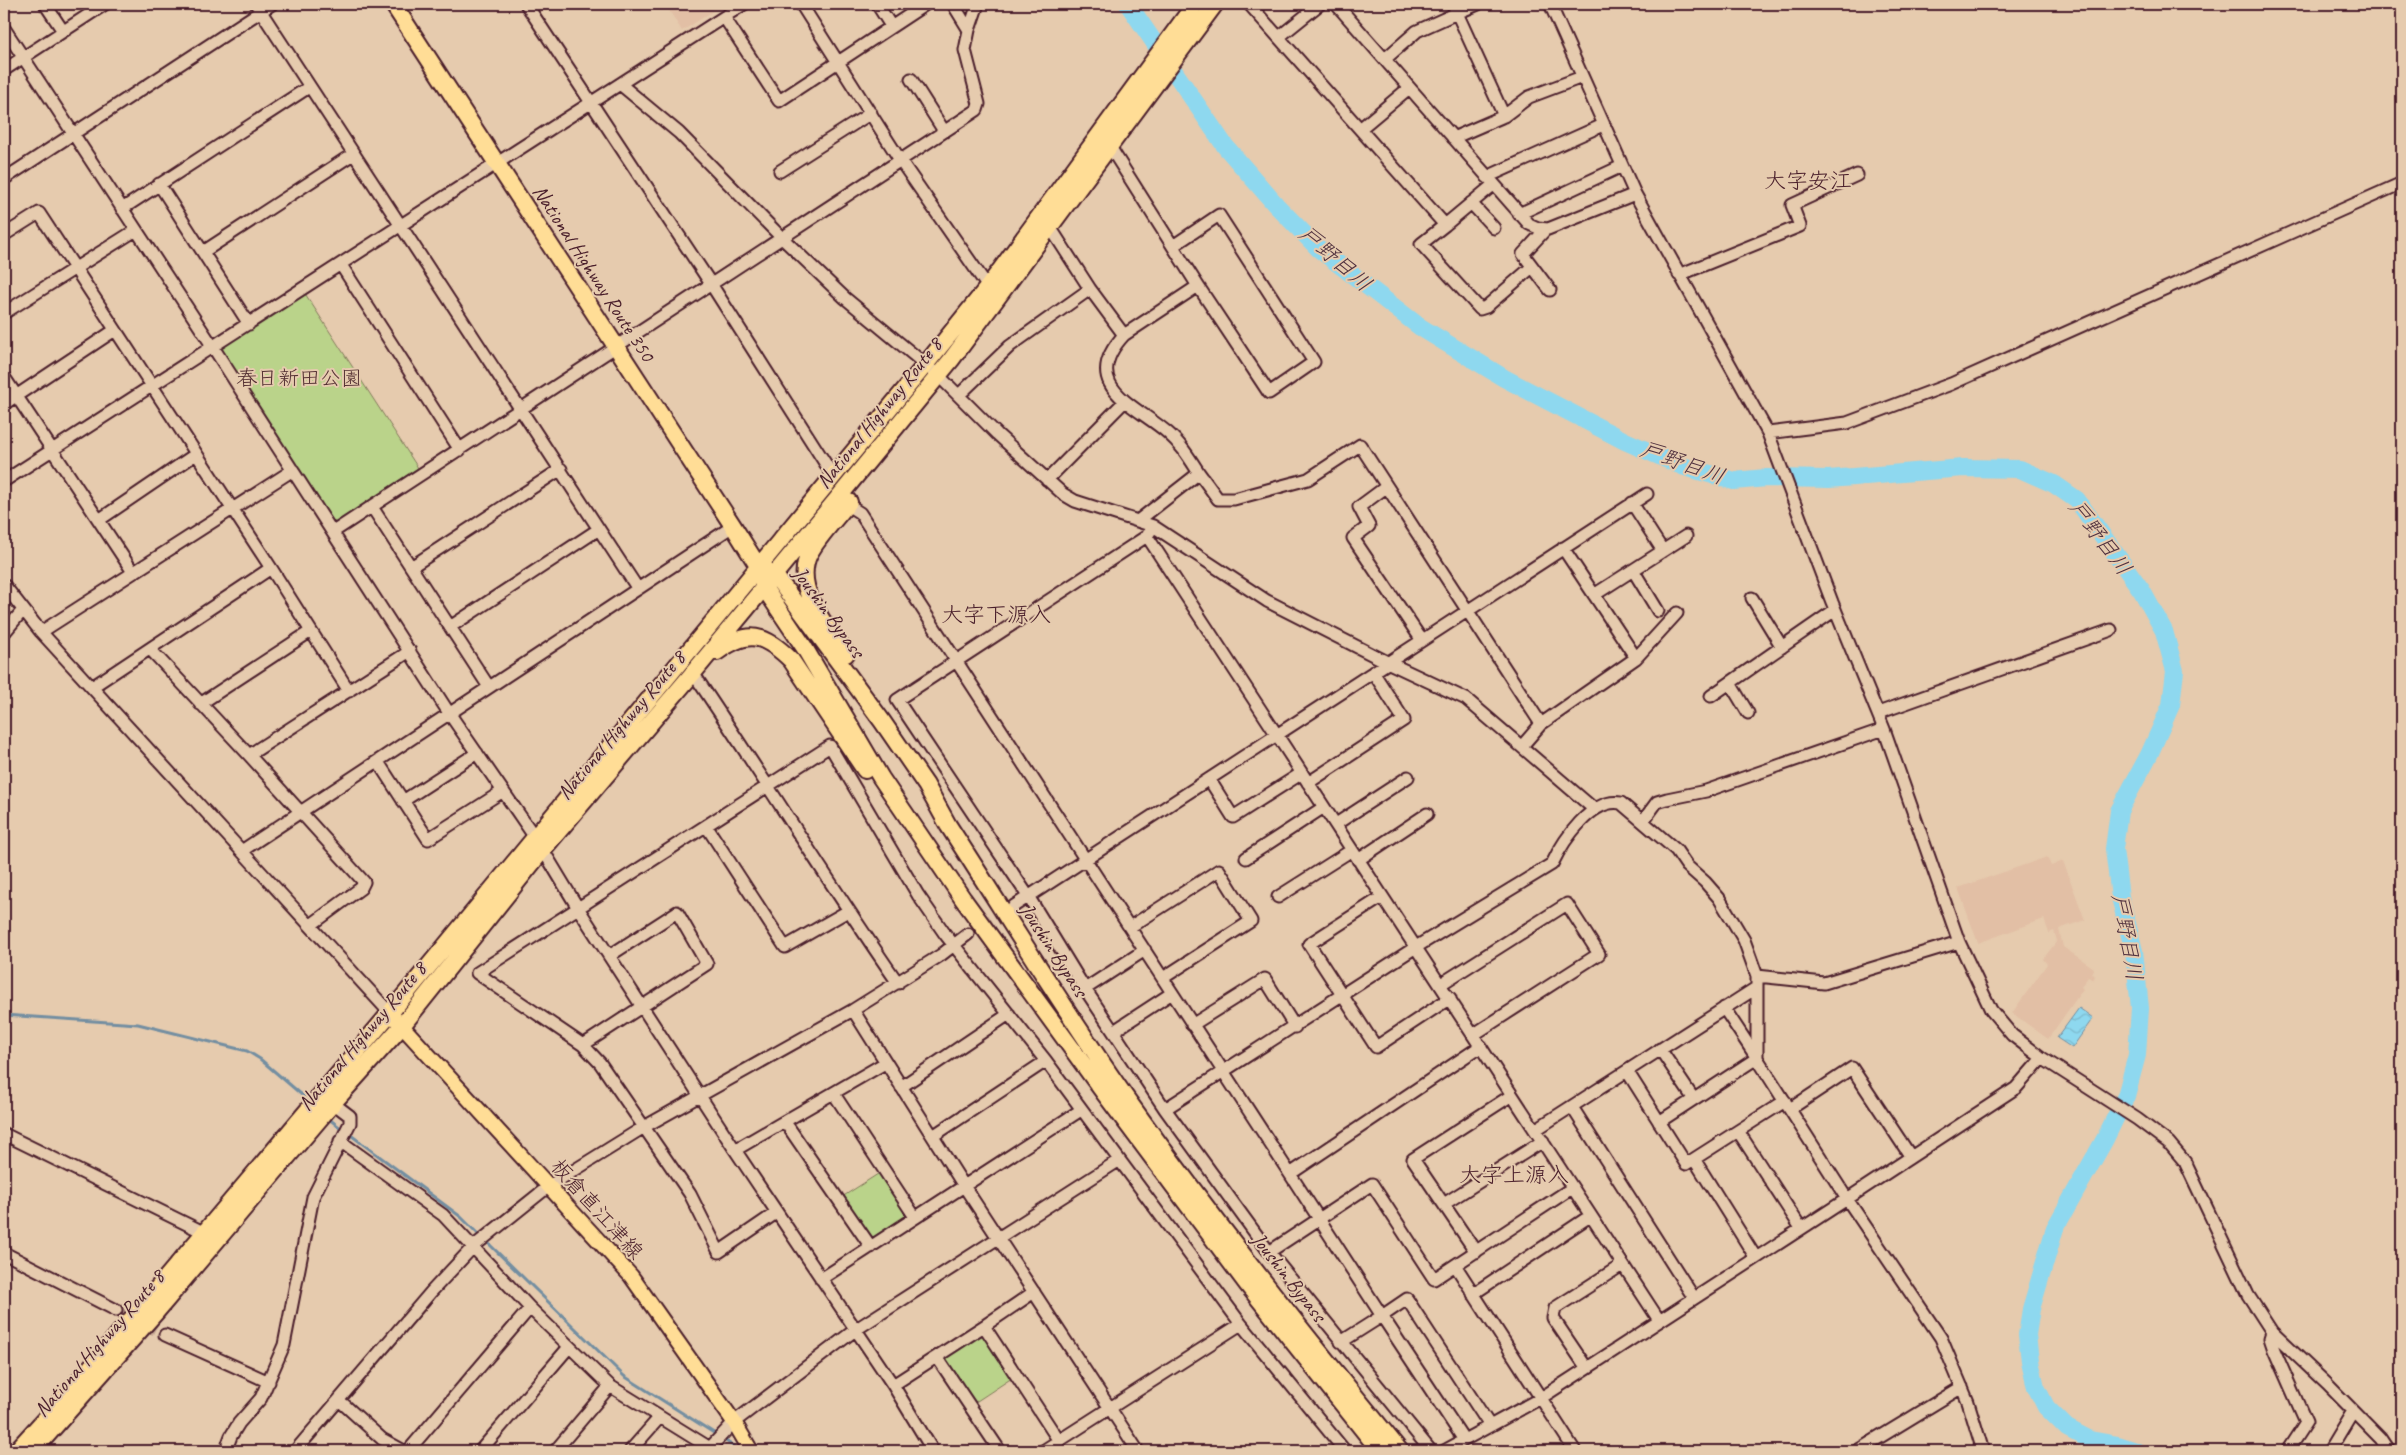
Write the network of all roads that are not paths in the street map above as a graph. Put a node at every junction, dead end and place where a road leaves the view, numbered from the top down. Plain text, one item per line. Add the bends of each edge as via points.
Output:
1 (45, 4) edge
2 (105, 4) edge
3 (272, 4) edge
4 (393, 4) edge
5 (526, 4) edge
6 (744, 4) edge
7 (801, 4) edge
8 (877, 4) edge
9 (926, 4) edge
10 (953, 4) edge
11 (978, 4) edge
12 (1195, 4) edge
13 (1215, 4) edge
14 (1249, 4) edge
15 (1320, 4) edge
16 (1336, 4) edge
17 (1478, 4) edge
18 (1550, 4) edge
19 (259, 7) edge
20 (1455, 8) edge
21 (724, 17) junction
22 (891, 26) junction
23 (4, 28) edge
24 (969, 30) junction
25 (63, 31) junction
26 (1279, 37) junction
27 (23, 58) junction
28 (1385, 59) junction
29 (838, 62) junction
30 (4, 70) edge
31 (1582, 77) junction
32 (911, 79) dead end
33 (620, 84) junction
34 (310, 87) junction
35 (1409, 88) junction
36 (591, 103) junction
37 (871, 113) junction
38 (1504, 116) junction
39 (1603, 125) junction
40 (1360, 129) junction
41 (944, 131) junction
42 (73, 134) junction
43 (1453, 138) junction
44 (1110, 147) junction
45 (353, 154) junction
46 (900, 160) junction
47 (498, 164) junction
48 (1622, 166) junction
49 (780, 171) dead end
50 (1857, 175) dead end
51 (4, 179) edge
52 (1490, 181) junction
53 (2402, 183) edge
54 (159, 184) junction
55 (1635, 194) junction
56 (1472, 203) junction
57 (122, 209) junction
58 (1519, 214) junction
59 (1445, 225) junction
60 (402, 226) junction
61 (1050, 227) junction
62 (1494, 228) dead end
63 (1546, 229) junction
64 (136, 230) junction
65 (4, 235) edge
66 (781, 238) junction
67 (1173, 246) junction
68 (203, 252) junction
69 (341, 264) junction
70 (1532, 267) junction
71 (74, 269) junction
72 (1679, 275) junction
73 (711, 284) junction
74 (1198, 286) junction
75 (988, 287) junction
76 (1090, 289) junction
77 (1550, 290) dead end
78 (4, 313) edge
79 (249, 324) junction
80 (115, 330) junction
81 (1124, 335) junction
82 (616, 346) junction
83 (213, 347) junction
84 (932, 370) junction
85 (4, 377) edge
86 (152, 386) junction
87 (959, 395) junction
88 (16, 396) junction
89 (1125, 401) junction
90 (4, 404) edge
91 (522, 409) junction
92 (1768, 434) junction
93 (53, 449) junction
94 (460, 450) junction
95 (196, 454) junction
96 (561, 468) junction
97 (293, 470) junction
98 (1199, 473) junction
99 (834, 477) junction
100 (1047, 480) junction
101 (4, 481) edge
102 (1386, 487) junction
103 (1647, 494) dead end
104 (842, 502) junction
105 (1632, 503) junction
106 (372, 507) junction
107 (232, 509) junction
108 (99, 520) junction
109 (1139, 520) junction
110 (733, 526) junction
111 (599, 529) junction
112 (1150, 531) junction
113 (333, 532) junction
114 (1686, 536) dead end
115 (1563, 548) junction
116 (1663, 551) junction
117 (411, 566) junction
118 (758, 566) junction
119 (271, 568) junction
120 (1633, 570) junction
121 (133, 572) junction
122 (769, 580) junction
123 (4, 586) edge
124 (638, 589) junction
125 (1594, 595) junction
126 (1752, 598) dead end
127 (24, 610) junction
128 (1466, 610) junction
129 (1835, 610) junction
130 (1658, 611) dead end
131 (1677, 613) dead end
132 (450, 627) junction
133 (311, 630) junction
134 (2111, 630) dead end
135 (41, 632) junction
136 (4, 634) edge
137 (1421, 640) junction
138 (1782, 647) junction
139 (150, 649) junction
140 (410, 651) junction
141 (1636, 658) junction
142 (704, 660) junction
143 (956, 662) junction
144 (1387, 662) junction
145 (1373, 672) junction
146 (693, 674) junction
147 (1730, 683) junction
148 (92, 687) junction
149 (489, 687) junction
150 (349, 691) junction
151 (1711, 696) dead end
152 (200, 704) junction
153 (449, 713) junction
154 (1748, 713) dead end
155 (1878, 713) junction
156 (1541, 724) junction
157 (1884, 729) junction
158 (1277, 735) junction
159 (1522, 746) junction
160 (477, 753) junction
161 (249, 755) junction
162 (378, 762) junction
163 (1302, 773) junction
164 (1408, 777) dead end
165 (1209, 779) junction
166 (1308, 783) junction
167 (926, 785) junction
168 (770, 786) junction
169 (503, 791) junction
170 (403, 801) junction
171 (1324, 807) junction
172 (1594, 809) junction
173 (300, 812) junction
174 (1428, 814) dead end
175 (1643, 821) junction
176 (1336, 824) junction
177 (707, 826) junction
178 (534, 836) junction
179 (243, 850) junction
180 (543, 850) junction
181 (1355, 855) junction
182 (1246, 858) dead end
183 (1086, 859) junction
184 (1028, 896) junction
185 (1278, 897) dead end
186 (1382, 897) junction
187 (963, 899) junction
188 (1014, 906) tunnel mouth
189 (578, 908) junction
190 (848, 911) junction
191 (311, 925) junction
192 (1130, 927) junction
193 (968, 934) tunnel mouth
194 (1959, 942) junction
195 (955, 945) junction
196 (1416, 947) junction
197 (1145, 950) junction
198 (609, 956) junction
199 (1163, 978) junction
200 (1757, 982) junction
201 (898, 983) junction
202 (1441, 984) junction
203 (1085, 988) junction
204 (1172, 993) junction
205 (1342, 995) junction
206 (1450, 998) junction
207 (643, 1007) junction
208 (1724, 1008) junction
209 (853, 1010) junction
210 (390, 1013) junction
211 (1009, 1014) junction
212 (1192, 1025) junction
213 (401, 1027) junction
214 (1295, 1027) junction
215 (1114, 1031) junction
216 (1473, 1035) junction
217 (583, 1045) junction
218 (1481, 1046) junction
219 (1660, 1049) junction
220 (1758, 1058) junction
221 (2042, 1058) junction
222 (1046, 1061) junction
223 (886, 1063) junction
224 (1627, 1071) junction
225 (1223, 1072) junction
226 (900, 1087) junction
227 (834, 1094) junction
228 (1512, 1095) junction
229 (700, 1096) junction
230 (1693, 1098) junction
231 (333, 1103) junction
232 (1787, 1105) junction
233 (1572, 1107) junction
234 (1165, 1109) junction
235 (1081, 1110) junction
236 (785, 1122) junction
237 (1659, 1122) junction
238 (644, 1127) junction
239 (1535, 1130) junction
240 (1738, 1131) junction
241 (4, 1134) edge
242 (933, 1136) junction
243 (340, 1141) junction
244 (1543, 1141) junction
245 (735, 1150) junction
246 (1911, 1157) junction
247 (1694, 1160) junction
248 (1118, 1161) junction
249 (1290, 1174) junction
250 (549, 1186) junction
251 (964, 1186) junction
252 (1572, 1188) junction
253 (1847, 1199) junction
254 (1444, 1204) junction
255 (776, 1213) junction
256 (1590, 1216) junction
257 (915, 1217) junction
258 (1319, 1220) junction
259 (1801, 1228) junction
260 (202, 1232) junction
261 (999, 1239) junction
262 (473, 1247) junction
263 (871, 1247) junction
264 (4, 1252) edge
265 (1269, 1252) junction
266 (1476, 1252) junction
267 (1756, 1258) junction
268 (1622, 1265) junction
269 (1455, 1266) junction
270 (821, 1279) junction
271 (1034, 1292) junction
272 (1473, 1294) junction
273 (1694, 1298) junction
274 (530, 1308) junction
275 (116, 1310) tunnel mouth
276 (1382, 1316) junction
277 (1659, 1320) junction
278 (1241, 1324) junction
279 (984, 1326) junction
280 (855, 1330) junction
281 (2272, 1332) junction
282 (165, 1334) tunnel mouth
283 (1341, 1342) junction
284 (569, 1347) junction
285 (937, 1357) junction
286 (1586, 1367) junction
287 (269, 1382) junction
288 (893, 1385) junction
289 (610, 1386) junction
290 (1962, 1387) junction
291 (1541, 1398) junction
292 (339, 1400) junction
293 (1109, 1408) junction
294 (2353, 1411) junction
295 (660, 1417) junction
296 (734, 1422) junction
297 (1490, 1426) junction
298 (1464, 1440) junction
299 (1059, 1441) junction
300 (36, 1446) edge
301 (709, 1450) edge
302 (16, 1451) edge
303 (229, 1451) edge
304 (295, 1451) edge
305 (404, 1451) edge
306 (408, 1451) edge
307 (480, 1451) edge
308 (555, 1451) edge
309 (630, 1451) edge
310 (751, 1451) edge
311 (933, 1451) edge
312 (1000, 1451) edge
313 (1043, 1451) edge
314 (1138, 1451) edge
315 (1345, 1451) edge
316 (1380, 1451) edge
317 (1400, 1451) edge
318 (1431, 1451) edge
319 (1444, 1451) edge
320 (1575, 1451) edge
321 (1857, 1451) edge
322 (1983, 1451) edge
323 (2286, 1451) edge
324 (2329, 1451) edge
325 (2389, 1451) edge

1 - 25 street
2 - 25 street
3 - 19 street
4 - 47 highway, National Highway Route 350
5 - 36 street
6 - 21 street
7 - 29 street
8 - 22 street
9 - 22 street
10 - 24 street
11 - 24 street
12 - 75 highway, National Highway Route 8
13 - 44 highway, National Highway Route 8
14 - 26 street
15 - 26 street
16 - 28 street
17 - 20 street
18 - 31 street
19 - 34 street
19 - 42 street
20 - 28 street via 1416,31
20 - 38 street
21 - 29 street via 779,101
21 - 33 street
22 - 29 street
23 - 27 street
24 - 41 street via 965,50 978,110
25 - 27 street
26 - 40 street
27 - 30 street
27 - 42 street
28 - 35 street
29 - 37 street
31 - 38 street via 1529,97
31 - 39 street
32 - 41 street
33 - 36 street
33 - 66 street via 680,133
34 - 45 street
34 - 54 street
35 - 40 street
35 - 43 street
36 - 47 street
36 - 73 street
37 - 46 street
37 - 49 street
38 - 43 street
39 - 48 street
39 - 52 street
40 - 59 street
41 - 46 street
42 - 51 street
42 - 57 street
43 - 52 street
44 - 61 highway, National Highway Route 8
44 - 67 street
45 - 60 street
45 - 68 street
46 - 66 street
46 - 75 street
47 - 60 street
47 - 82 highway, National Highway Route 350
48 - 55 street
48 - 58 street
50 - 72 street via 1792,205 1800,226
52 - 56 street
52 - 58 street
53 - 92 street via 1950,384 1847,423
54 - 57 street
54 - 68 street
55 - 63 street
55 - 72 street
56 - 59 street
56 - 62 street
57 - 64 street
58 - 63 street via 1529,224
59 - 70 street via 1421,244 1480,309
60 - 69 street
60 - 91 street
61 - 76 street
61 - 84 highway, National Highway Route 8
63 - 70 street via 1523,254
64 - 71 street
64 - 83 street
65 - 71 street via 39,213
66 - 73 street
66 - 84 street
67 - 74 street
67 - 74 street via 1219,215 1314,362 1270,393
68 - 79 street
69 - 79 street
69 - 94 street
70 - 77 street
71 - 78 street
71 - 80 street
72 - 92 street
73 - 82 street
73 - 99 street
74 - 81 street
75 - 84 highway, National Highway Route 8
76 - 81 street
76 - 87 street via 1010,346
79 - 83 street
80 - 86 street
80 - 88 street
81 - 89 street via 1112,351 1107,378
82 - 91 street
82 - 110 highway, National Highway Route 350
83 - 86 street
83 - 97 street
84 - 87 street
84 - 99 highway, National Highway Route 8
84 - 104 highway, National Highway Route 8 via 879,461
85 - 88 street
86 - 93 street
86 - 95 street
87 - 100 street
88 - 90 street
88 - 93 street
89 - 98 street via 1176,440
89 - 100 street
91 - 94 street
91 - 96 street
92 - 129 street
93 - 101 street
93 - 108 street
94 - 106 street
95 - 107 street
95 - 108 street
96 - 111 street
96 - 117 street
97 - 107 street
97 - 113 street
98 - 102 street via 1218,499 1234,499 1308,479 1360,445
98 - 109 street
99 - 118 highway, National Highway Route 8
100 - 109 street via 1075,502
102 - 128 street
102 - 137 street via 1359,507 1369,526 1353,538
103 - 105 street
104 - 122 highway, National Highway Route 8
104 - 143 street via 860,514
104 - 167 highway via 809,554 805,566 806,586 816,610 888,717
105 - 115 street
105 - 116 street
106 - 113 street
106 - 117 street
107 - 119 street
107 - 121 street
108 - 121 street
109 - 112 street
110 - 118 highway, National Highway Route 350
110 - 124 street
111 - 124 street
111 - 132 street
112 - 143 street
112 - 144 street via 1267,601
112 - 158 street
113 - 140 street
114 - 116 street
115 - 125 street
115 - 128 street
116 - 120 street
117 - 132 street
118 - 122 highway, Joushin Bypass
118 - 178 highway, National Highway Route 8
119 - 133 street
119 - 139 street
120 - 125 street
120 - 130 street
121 - 135 street
122 - 142 highway, National Highway Route 8
122 - 167 highway, Joushin Bypass
122 - 187 highway, Joushin Bypass via 804,647 881,778
123 - 127 street
124 - 149 street
125 - 141 street
126 - 138 street
127 - 135 street
127 - 136 street
128 - 137 street
128 - 156 street
129 - 138 street
129 - 155 street
131 - 141 street
132 - 149 street
133 - 150 street
133 - 152 street
134 - 155 street
135 - 148 street
137 - 144 street
138 - 147 street
139 - 148 street
139 - 152 street
140 - 150 street
140 - 153 street
141 - 156 street
142 - 146 highway, National Highway Route 8
142 - 187 highway via 740,638 754,636 776,646 791,660 872,781
143 - 183 street
143 - 184 street via 897,700
144 - 145 street
144 - 159 street via 1466,699
145 - 158 street
145 - 166 street via 1404,720
146 - 168 street
146 - 180 highway, National Highway Route 8
147 - 151 street
147 - 154 street
148 - 179 street
149 - 153 street
150 - 161 street
152 - 161 street
153 - 160 street
153 - 162 street
155 - 157 street
156 - 159 street
157 - 175 street via 1706,791 1667,798 1657,802
157 - 194 street
158 - 163 street
158 - 165 street
159 - 172 street
160 - 169 street
160 - 170 street
161 - 173 street
162 - 170 street
162 - 173 street
163 - 165 street via 1233,817
163 - 166 street
164 - 176 street
165 - 183 street
166 - 171 street
167 - 317 highway, Joushin Bypass via 948,825 1126,1098 1212,1213
168 - 177 street
168 - 190 street
168 - 195 street via 830,746 918,895
169 - 170 street via 428,839
169 - 178 street
171 - 176 street
171 - 182 street
172 - 175 street via 1613,801 1621,803
172 - 196 street via 1568,837 1552,864
173 - 179 street
173 - 191 street via 364,882 361,888
174 - 181 street
175 - 200 street via 1676,850 1719,898 1744,940
176 - 181 street
177 - 189 street
177 - 190 street via 785,946
178 - 210 highway, National Highway Route 8
179 - 191 street
180 - 189 street
180 - 213 highway, National Highway Route 8
181 - 185 street
181 - 186 street
183 - 184 street
183 - 192 street
184 - 188 street
184 - 203 street
186 - 196 street
186 - 205 street via 1309,944
187 - 316 highway, Joushin Bypass via 1241,1276
189 - 198 street
189 - 217 street via 476,973
190 - 201 street
191 - 210 street
192 - 197 street
192 - 199 street via 1219,870 1251,921
193 - 195 street
194 - 200 street via 1824,982
194 - 221 street via 1991,1010 2012,1035
195 - 201 street
195 - 211 street
196 - 202 street
196 - 205 street
197 - 199 street
197 - 203 street
198 - 207 street
198 - 207 street via 677,912 708,964
199 - 204 street
200 - 208 street
200 - 220 street
201 - 209 street
202 - 206 street
202 - 216 street via 1567,904 1600,954
203 - 215 street
204 - 212 street
204 - 215 street
205 - 206 street via 1376,1047
205 - 214 street
206 - 216 street
207 - 217 street
207 - 229 street
208 - 219 street
208 - 220 street
209 - 223 street
209 - 229 street
210 - 213 main road, 板倉直江津線
210 - 260 highway, National Highway Route 8
211 - 222 street
211 - 226 street
212 - 214 street via 1265,979
212 - 225 street
213 - 231 highway, National Highway Route 8
213 - 250 main road, 板倉直江津線
214 - 225 street
215 - 234 street
216 - 218 street
217 - 238 street via 611,1078
218 - 228 street
218 - 249 street
219 - 224 street
219 - 230 street
220 - 230 street
220 - 232 street
221 - 246 street via 2016,1088
221 - 281 street via 2169,1142 2185,1162 2248,1295
222 - 235 street
222 - 242 street
223 - 226 street
223 - 227 street
224 - 233 street
224 - 237 street
225 - 234 street
225 - 249 street
226 - 242 street
227 - 236 street
227 - 257 street
228 - 239 street
228 - 254 street via 1413,1159
229 - 238 street
229 - 245 street
230 - 237 street
231 - 243 street via 350,1116
231 - 300 highway, National Highway Route 8 via 156,1312
232 - 240 street
232 - 246 street via 1852,1068
232 - 253 street
233 - 239 street
233 - 273 street
234 - 265 street
235 - 248 street
235 - 251 street
236 - 245 street
236 - 263 street
237 - 247 street via 1686,1164
238 - 250 street
238 - 255 street via 690,1194 719,1252
239 - 244 street
240 - 247 street
240 - 259 street
241 - 260 street
242 - 251 street
243 - 262 street via 443,1216
243 - 287 street via 313,1197 284,1345
244 - 252 street
244 - 254 street
245 - 255 street
246 - 253 street
247 - 267 street
248 - 261 street
248 - 278 street
249 - 258 street
250 - 262 street
250 - 296 main road, 板倉直江津線 via 631,1276
251 - 257 street
251 - 261 street
252 - 256 street
252 - 266 street
253 - 259 street
253 - 290 street via 1941,1338
254 - 266 street
255 - 270 street
256 - 268 street
256 - 272 street
257 - 263 street
258 - 265 street
258 - 269 street via 1372,1184 1434,1279
258 - 276 street
259 - 267 street
260 - 300 highway, National Highway Route 8 via 74,1387
261 - 271 street
261 - 280 street
262 - 274 street
262 - 292 street
263 - 270 street
264 - 275 street
265 - 283 street
266 - 269 street
267 - 273 street
268 - 277 street
268 - 286 street via 1555,1308 1553,1318
269 - 272 street
270 - 280 street
271 - 279 street
271 - 293 street
272 - 291 street
273 - 277 street
274 - 284 street
274 - 306 street
276 - 283 street
276 - 297 street via 1408,1299
276 - 298 street
277 - 286 street
278 - 293 street
278 - 315 street
279 - 285 street
279 - 299 street
280 - 288 street
280 - 296 street
281 - 294 street
281 - 323 street via 2270,1338 2274,1350 2306,1422
282 - 287 street
283 - 318 street
284 - 289 street
284 - 307 street
285 - 288 street
285 - 312 street
286 - 291 street
287 - 303 street via 261,1398 230,1436
288 - 311 street
289 - 295 street
289 - 308 street
290 - 321 street
290 - 322 street
291 - 297 street
291 - 320 street
292 - 304 street
292 - 305 street via 382,1439
293 - 299 street
293 - 314 street
294 - 324 street
294 - 325 street
295 - 301 street
295 - 309 street
296 - 301 street
296 - 310 main road, 板倉直江津線
297 - 298 street
298 - 319 street
299 - 313 street
300 - 302 highway, National Highway Route 8

